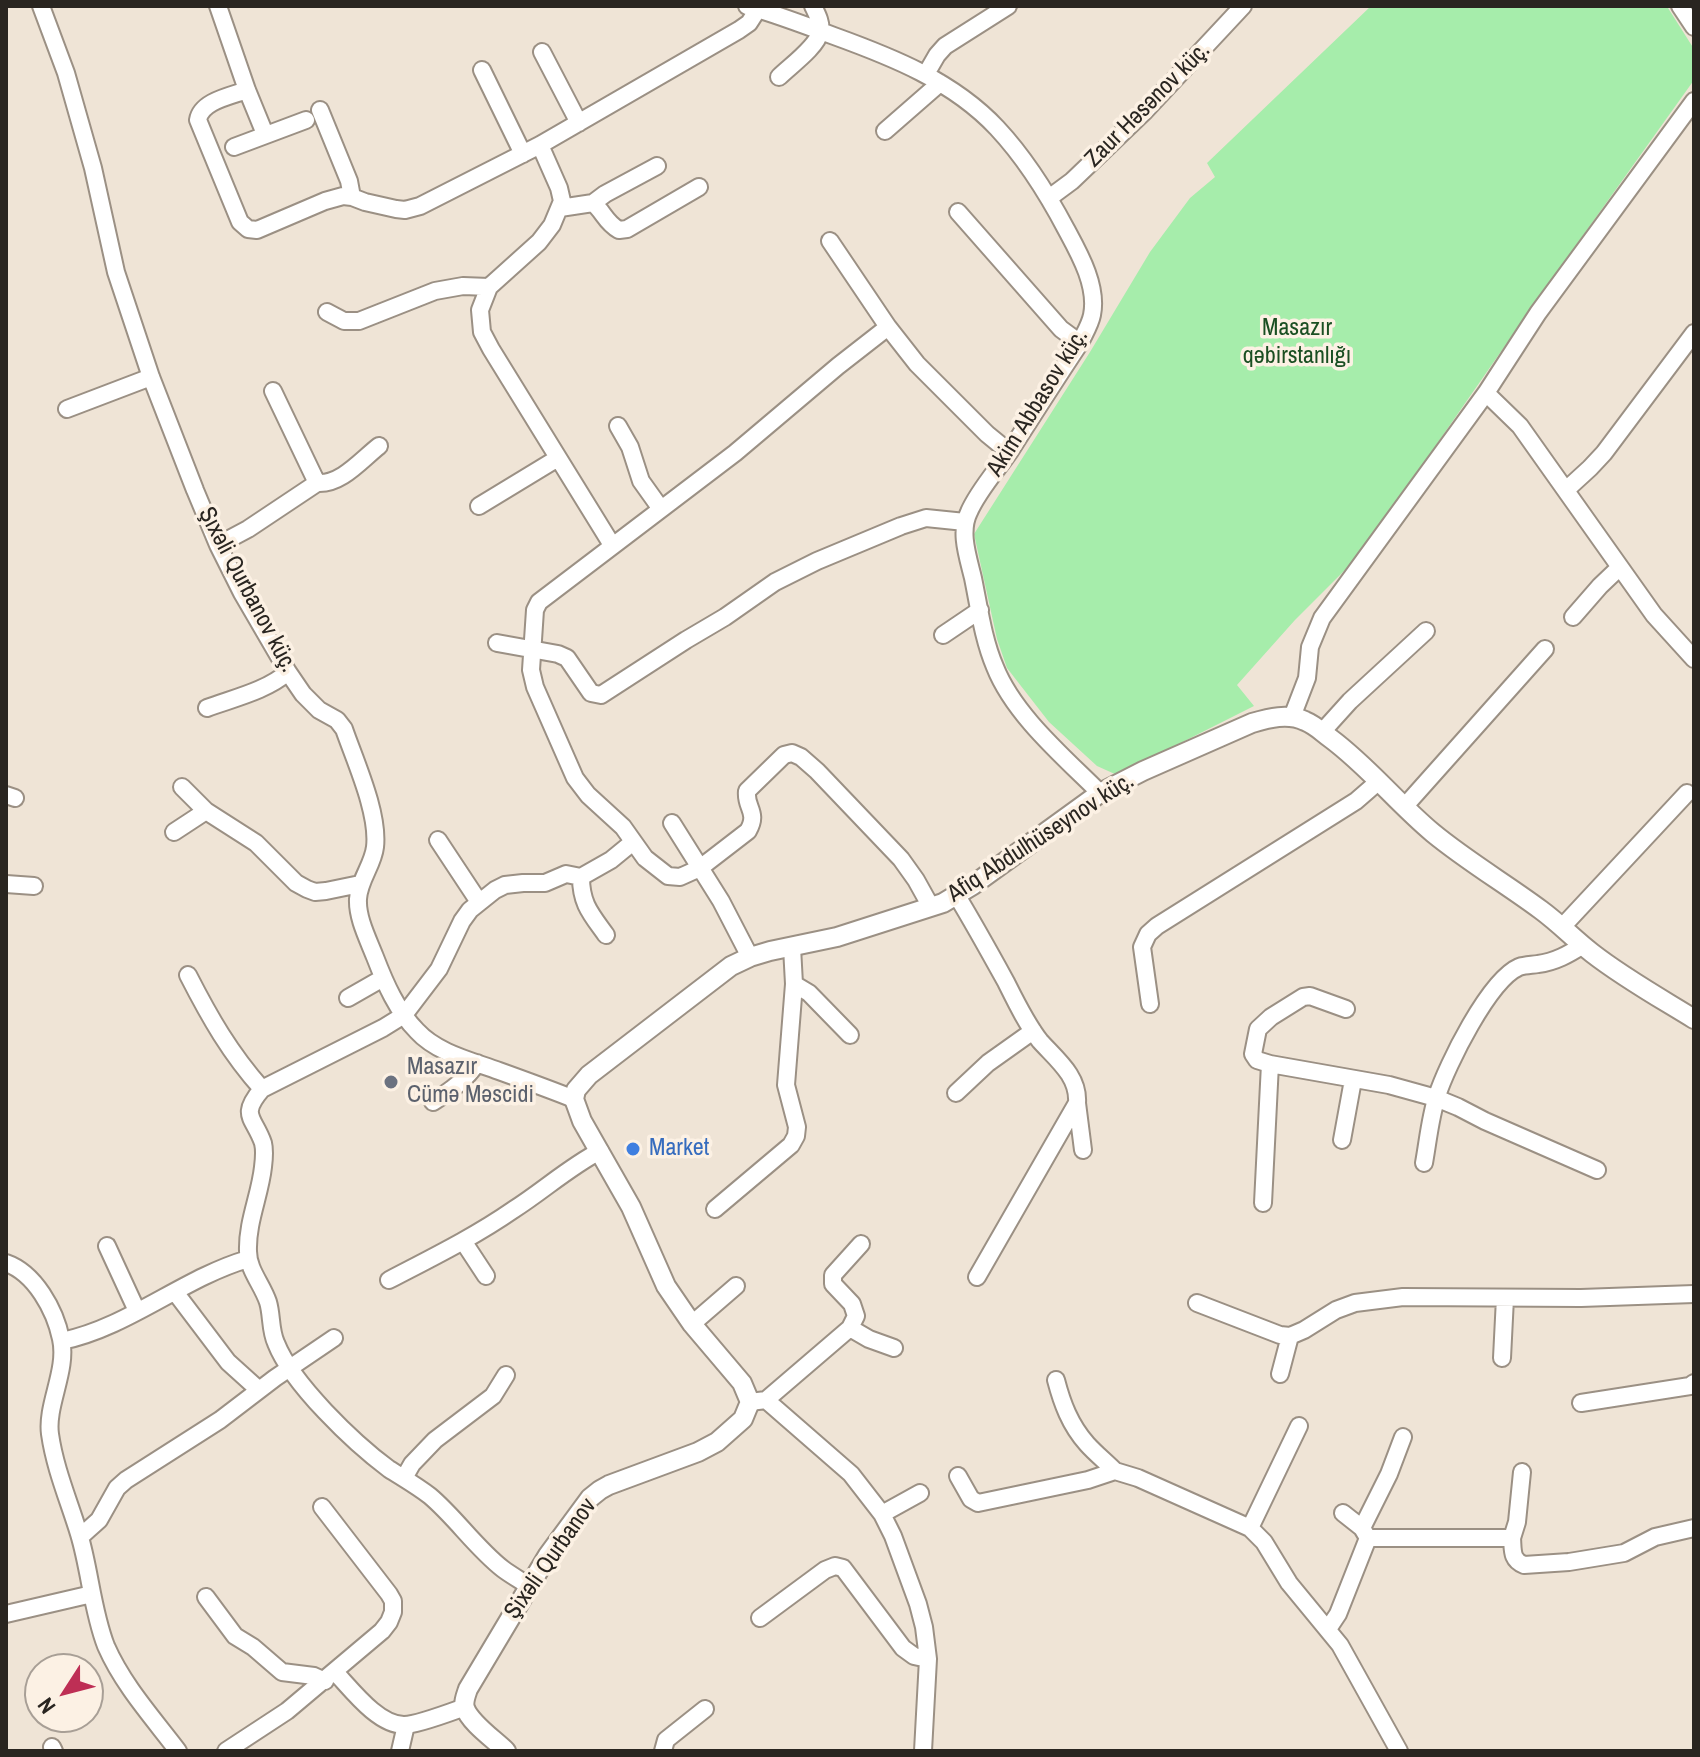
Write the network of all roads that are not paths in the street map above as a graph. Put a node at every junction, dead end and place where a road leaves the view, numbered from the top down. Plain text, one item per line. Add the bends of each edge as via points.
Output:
1 (41, 6) edge
2 (218, 6) edge
3 (813, 6) edge
4 (1008, 6) edge
5 (1243, 6) edge
6 (1680, 6) edge
7 (753, 8) edge
8 (1694, 27) edge
9 (820, 31) junction
10 (542, 52) dead end
11 (482, 70) dead end
12 (779, 77) dead end
13 (933, 79) junction
14 (247, 90) junction
15 (1694, 101) edge
16 (320, 110) dead end
17 (306, 120) dead end
18 (579, 123) junction
19 (885, 131) dead end
20 (265, 134) junction
21 (540, 145) junction
22 (234, 147) dead end
23 (523, 154) junction
24 (657, 166) dead end
25 (699, 187) dead end
26 (352, 197) junction
27 (1049, 198) junction
28 (593, 203) junction
29 (560, 208) junction
30 (958, 212) dead end
31 (830, 241) dead end
32 (489, 287) junction
33 (327, 312) dead end
34 (888, 327) junction
35 (1694, 333) edge
36 (1080, 343) junction
37 (151, 377) junction
38 (273, 391) dead end
39 (1486, 393) junction
40 (67, 409) dead end
41 (618, 426) dead end
42 (379, 446) dead end
43 (1009, 452) junction
44 (558, 458) junction
45 (317, 483) junction
46 (1566, 490) junction
47 (479, 506) dead end
48 (661, 509) junction
49 (965, 522) junction
50 (218, 545) junction
51 (612, 545) junction
52 (1620, 567) junction
53 (980, 610) junction
54 (1573, 617) dead end
55 (1426, 631) dead end
56 (943, 635) dead end
57 (497, 643) dead end
58 (531, 649) junction
59 (1545, 649) dead end
60 (1694, 659) edge
61 (288, 672) junction
62 (207, 708) dead end
63 (1292, 717) junction
64 (1322, 732) junction
65 (1379, 781) junction
66 (182, 787) dead end
67 (1100, 793) junction
68 (1687, 793) dead end
69 (1405, 806) junction
70 (206, 811) junction
71 (672, 823) dead end
72 (174, 832) dead end
73 (438, 840) dead end
74 (633, 842) junction
75 (700, 868) junction
76 (581, 877) junction
77 (6, 884) edge
78 (360, 884) junction
79 (34, 886) dead end
80 (957, 896) junction
81 (479, 902) junction
82 (931, 907) junction
83 (1563, 926) junction
84 (606, 935) dead end
85 (1583, 945) junction
86 (792, 947) junction
87 (750, 957) junction
88 (188, 975) dead end
89 (383, 978) junction
90 (794, 984) junction
91 (348, 998) dead end
92 (1150, 1004) dead end
93 (1346, 1009) dead end
94 (404, 1015) junction
95 (1694, 1019) edge
96 (1033, 1031) junction
97 (850, 1035) dead end
98 (477, 1063) junction
99 (1270, 1064) junction
100 (1353, 1080) junction
101 (262, 1089) junction
102 (956, 1093) dead end
103 (1436, 1098) junction
104 (574, 1099) junction
105 (433, 1102) dead end
106 (1077, 1103) junction
107 (1342, 1140) dead end
108 (1083, 1150) dead end
109 (600, 1151) junction
110 (1424, 1163) dead end
111 (1597, 1170) dead end
112 (1263, 1203) dead end
113 (715, 1209) dead end
114 (463, 1241) junction
115 (861, 1244) dead end
116 (107, 1246) dead end
117 (248, 1259) junction
118 (6, 1263) edge
119 (486, 1276) dead end
120 (977, 1277) dead end
121 (389, 1280) dead end
122 (736, 1286) dead end
123 (175, 1292) junction
124 (1694, 1294) edge
125 (1505, 1298) junction
126 (1197, 1303) dead end
127 (1694, 1307) edge
128 (137, 1311) junction
129 (692, 1324) junction
130 (850, 1328) junction
131 (1290, 1336) junction
132 (334, 1338) dead end
133 (62, 1341) junction
134 (894, 1348) dead end
135 (1502, 1358) dead end
136 (289, 1368) junction
137 (1280, 1374) dead end
138 (506, 1375) dead end
139 (1056, 1380) dead end
140 (1694, 1383) edge
141 (259, 1390) junction
142 (758, 1401) junction
143 (1581, 1403) dead end
144 (1299, 1426) dead end
145 (1403, 1437) dead end
146 (1115, 1471) junction
147 (1522, 1472) dead end
148 (958, 1476) dead end
149 (404, 1478) junction
150 (920, 1493) dead end
151 (322, 1507) dead end
152 (1343, 1513) dead end
153 (882, 1514) junction
154 (1250, 1528) junction
155 (1694, 1528) edge
156 (1365, 1533) junction
157 (80, 1537) junction
158 (1512, 1538) junction
159 (529, 1586) junction
160 (92, 1594) junction
161 (206, 1597) dead end
162 (6, 1614) edge
163 (760, 1618) dead end
164 (1328, 1629) junction
165 (928, 1659) junction
166 (330, 1677) junction
167 (465, 1707) junction
168 (705, 1709) dead end
169 (406, 1725) junction
170 (178, 1751) edge
171 (226, 1751) edge
172 (400, 1751) edge
173 (506, 1751) edge
174 (663, 1751) edge
175 (923, 1751) edge
176 (1399, 1751) edge

1 - 37 street, Şıxəli Qurbanov küç. via 66,73 116,272
2 - 14 street
3 - 9 street
4 - 13 street via 945,46 937,55
5 - 27 street, Zaur Həsənov küç. via 1145,111
6 - 8 street
7 - 9 street, Akim Abbasov küç.
7 - 18 street via 749,23 739,30
9 - 12 street via 815,43
9 - 13 street, Akim Abbasov küç.
10 - 18 street
11 - 23 street
13 - 19 street
13 - 27 street, Akim Abbasov küç. via 997,127
14 - 20 street
14 - 26 street via 207,106 198,120 240,222 257,230 325,201
15 - 39 street via 1538,313
16 - 26 street
17 - 20 street
18 - 21 street
20 - 22 street
21 - 23 street
21 - 29 street via 559,188
23 - 26 street via 405,210
24 - 28 street
25 - 28 street via 627,229 609,224
27 - 36 street, Akim Abbasov küç. via 1083,263 1092,298 1092,314
28 - 29 street
29 - 32 street via 539,242
30 - 36 street via 1061,329
31 - 34 street
32 - 33 street via 435,291 359,321 344,321
32 - 44 street via 480,310 482,332
34 - 43 street via 917,364
34 - 48 street
35 - 46 street via 1604,453
36 - 43 street, Akim Abbasov küç.
37 - 40 street
37 - 50 street, Şıxəli Qurbanov küç.
38 - 45 street
39 - 46 street via 1520,426
39 - 63 street via 1322,618
41 - 48 street via 641,481
42 - 45 street via 337,480
43 - 49 street, Akim Abbasov küç.
44 - 47 street
44 - 51 street
45 - 50 street
46 - 52 street
48 - 51 street
49 - 53 street
49 - 58 street via 926,518 817,561 775,582 601,695 591,693 567,658
50 - 61 street, Şıxəli Qurbanov küç.
51 - 58 street via 539,602
52 - 54 street
52 - 60 street
53 - 56 street
53 - 67 street via 1004,687
55 - 64 street
57 - 58 street
58 - 74 street via 535,687 575,778
59 - 69 street
61 - 62 street via 267,686
61 - 78 street, Şıxəli Qurbanov küç. via 303,694 344,729 367,794 375,848
63 - 64 street
63 - 67 street, Afiq Abdulhüseynov küç. via 1252,723
64 - 65 street
65 - 69 street
65 - 92 street via 1148,934 1142,947
66 - 70 street
67 - 80 street, Afiq Abdulhüseynov küç.
68 - 83 street
69 - 83 street via 1458,853
70 - 72 street
70 - 78 street via 256,843 307,889
71 - 75 street
73 - 81 street
74 - 75 street via 668,876
74 - 76 street
75 - 82 street via 748,831 753,814 747,791 792,753 817,771 901,859
75 - 87 street
76 - 81 street via 566,874 545,883 505,885
76 - 84 street via 585,904
77 - 79 street
78 - 89 street, Şıxəli Qurbanov küç. via 359,912
80 - 82 street, Afiq Abdulhüseynov küç.
80 - 96 street
81 - 94 street
82 - 86 street, Afiq Abdulhüseynov küç.
83 - 85 street
85 - 95 street
85 - 103 street via 1504,978 1449,1063
86 - 87 street, Afiq Abdulhüseynov küç.
86 - 90 street
87 - 104 street, Afiq Abdulhüseynov küç. via 711,979 589,1075
88 - 101 street via 219,1033
89 - 91 street
89 - 94 street, Şıxəli Qurbanov küç.
90 - 97 street
90 - 113 street via 786,1085 796,1136
93 - 99 street via 1310,996 1271,1017 1258,1029 1253,1054
94 - 98 street, Şıxəli Qurbanov küç. via 431,1043
94 - 101 street
96 - 102 street
96 - 106 street via 1072,1079
98 - 104 street, Şıxəli Qurbanov küç.
98 - 105 street
99 - 100 street
99 - 112 street
100 - 103 street
100 - 107 street
101 - 117 street via 249,1111 264,1152
103 - 110 street
103 - 111 street
104 - 109 street
106 - 108 street
106 - 120 street
109 - 114 street
109 - 129 street via 666,1286
114 - 119 street
114 - 121 street
115 - 130 street via 833,1275 833,1284 856,1316
116 - 128 street
117 - 123 street
117 - 136 street
118 - 133 street via 16,1266 47,1302
122 - 129 street
123 - 128 street
123 - 141 street via 228,1362
124 - 125 street
124 - 127 street
125 - 131 street via 1403,1297 1355,1303
125 - 135 street
126 - 131 street
128 - 133 street
129 - 142 street
130 - 134 street
130 - 142 street, Şixəli Qurbanov
131 - 137 street
132 - 136 street
133 - 157 street via 49,1431
136 - 141 street
136 - 149 street via 358,1442
138 - 149 street via 493,1396 435,1440
139 - 146 street via 1076,1429
140 - 143 street
141 - 157 street via 126,1480 99,1520
142 - 153 street via 851,1474
142 - 159 street, Şixəli Qurbanov via 717,1442 609,1485 590,1498
144 - 154 street
145 - 156 street
146 - 148 street via 978,1503
146 - 154 street
147 - 158 street
149 - 159 street via 433,1499 502,1568
150 - 153 street
151 - 166 street via 393,1601 382,1631
152 - 156 street
153 - 165 street via 918,1604
154 - 164 street
155 - 158 street via 1655,1537 1624,1553 1524,1565 1514,1558
156 - 158 street
156 - 164 street
157 - 160 street
159 - 167 street, Şixəli Qurbanov via 468,1689
160 - 162 street
160 - 170 street via 117,1666
161 - 166 street via 235,1636 282,1672
163 - 165 street via 835,1566 843,1568 903,1648
164 - 176 street
165 - 175 street
166 - 169 street via 374,1712
166 - 171 street
167 - 169 street
167 - 173 street
168 - 174 street via 666,1740
169 - 172 street

